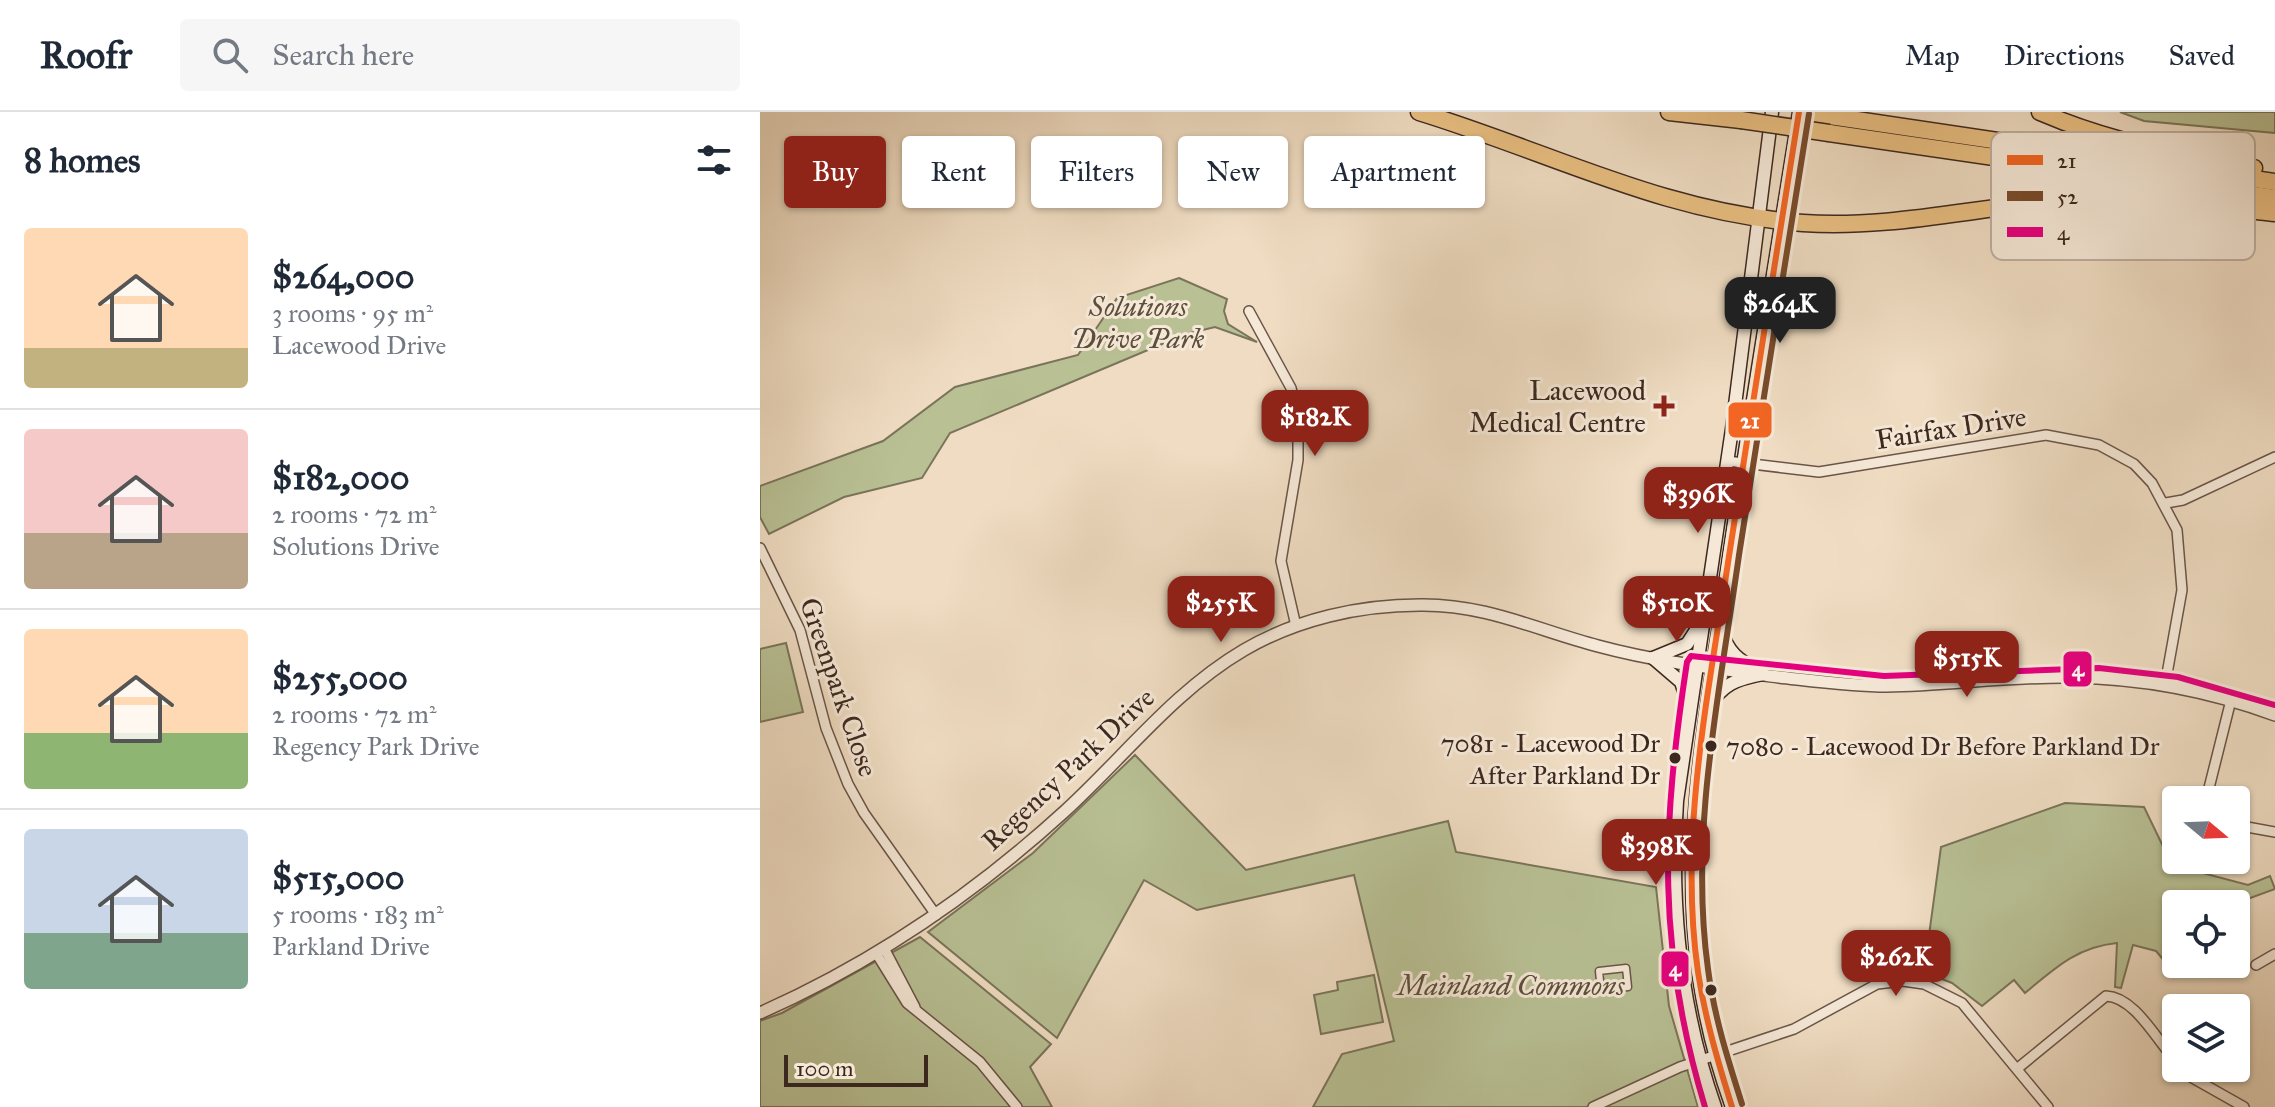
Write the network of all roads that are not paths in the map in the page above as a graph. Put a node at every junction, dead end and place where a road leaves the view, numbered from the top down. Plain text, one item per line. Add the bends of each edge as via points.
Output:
1 (1419, 112) edge
2 (1669, 112) edge
3 (1772, 112) edge
4 (1801, 112) edge
5 (2040, 112) edge
6 (2092, 132) edge
7 (1991, 140) edge
8 (1991, 157) edge
9 (2255, 169) edge
10 (2275, 173) edge
11 (2255, 179) edge
12 (2275, 182) edge
13 (2255, 195) edge
14 (2275, 198) edge
15 (1991, 208) edge
16 (2255, 211) edge
17 (2275, 213) edge
18 (1758, 218) junction
19 (1782, 221) junction
20 (1249, 311) dead end
21 (2275, 457) edge
22 (1727, 461) junction
23 (1743, 463) junction
24 (2166, 503) junction
25 (760, 548) edge
26 (1705, 614) junction
27 (1720, 620) junction
28 (1296, 626) junction
29 (1653, 658) junction
30 (1705, 665) junction
31 (1763, 674) junction
32 (2165, 685) junction
33 (2231, 700) junction
34 (1689, 710) junction
35 (2275, 715) edge
36 (1704, 720) junction
37 (2210, 786) edge
38 (2250, 828) edge
39 (2275, 832) edge
40 (936, 915) junction
41 (880, 951) junction
42 (2275, 954) edge
43 (2256, 965) dead end
44 (1626, 968) joint
45 (760, 1013) edge
46 (2162, 1044) edge
47 (1707, 1058) junction
48 (2018, 1068) junction
49 (2200, 1082) edge
50 (1017, 1107) edge
51 (1593, 1107) edge
52 (1715, 1107) edge
53 (1732, 1107) edge
54 (2048, 1107) edge
55 (2244, 1107) edge

1 - 18 highway via 1499,136 1658,198
2 - 8 highway, bridge
3 - 18 main road
4 - 7 highway
4 - 19 main road
5 - 6 highway
9 - 10 highway
11 - 12 highway
13 - 14 highway, bridge
15 - 19 highway via 1835,224
16 - 17 highway
18 - 19 highway
18 - 22 main road
19 - 23 main road
20 - 28 street via 1291,388 1298,420 1298,460 1281,561
21 - 24 street
22 - 23 street, Fairfax Drive
22 - 26 main road
23 - 24 street, Fairfax Drive via 1819,472 2046,435 2099,445 2134,464
23 - 27 main road
24 - 32 street, Fairfax Drive via 2177,530 2182,590
25 - 40 street, Greenpark Close via 800,630 826,728 848,784
26 - 29 main road via 1687,644
26 - 30 main road
27 - 30 main road
27 - 31 main road via 1729,650
28 - 29 street, Regency Park Drive via 1368,608 1455,606 1486,610 1581,642
28 - 40 street, Regency Park Drive via 1244,650 1207,675 1012,858
29 - 30 street, Regency Park Drive
29 - 34 main road via 1681,682
30 - 31 street, Regency Park Drive
30 - 34 main road
30 - 36 main road
31 - 32 street, Regency Park Drive via 1884,686 2069,677
31 - 36 main road via 1723,687
32 - 33 street, Regency Park Drive
33 - 35 street, Regency Park Drive
33 - 37 street
34 - 47 main road via 1673,874 1682,980
36 - 47 main road via 1690,874
38 - 39 street
40 - 41 street, Regency Park Drive
41 - 45 street, Regency Park Drive
41 - 50 street via 919,1013 980,1062
42 - 43 street
44 - 44 street via 1599,971 1601,990 1628,987
46 - 48 street via 2128,1004 2106,996
47 - 48 street via 1794,1029 1877,984 1903,981 1924,984 1962,1003
47 - 51 street
47 - 52 main road
47 - 53 main road
48 - 54 street
49 - 55 street

